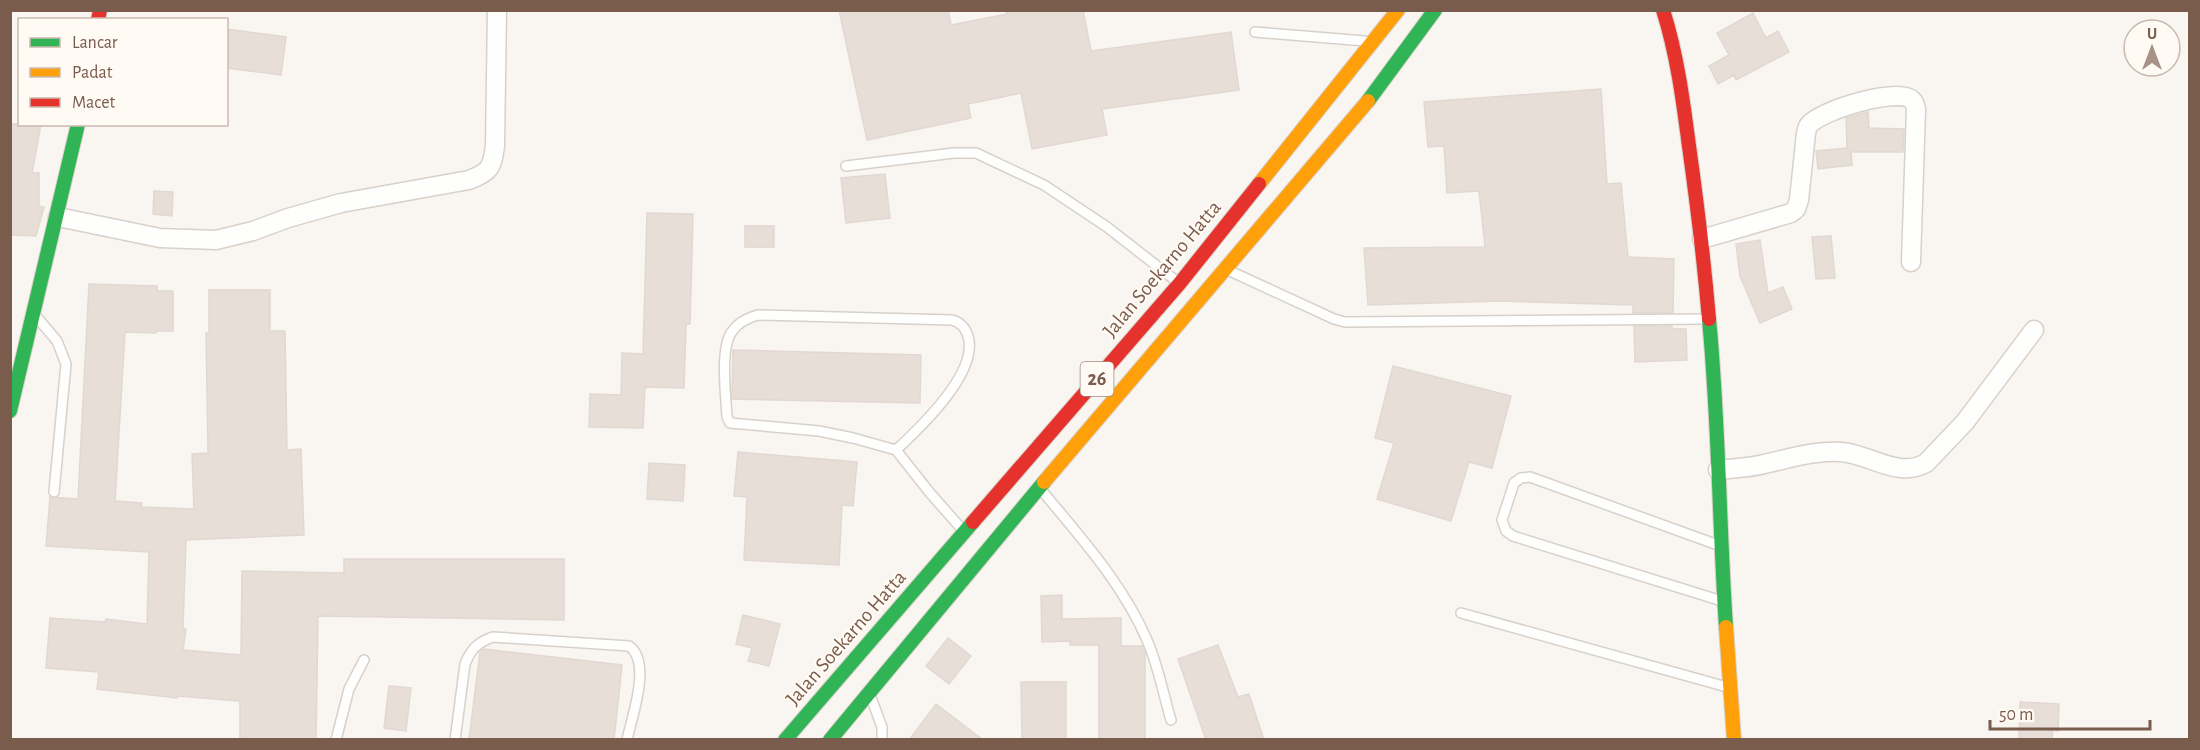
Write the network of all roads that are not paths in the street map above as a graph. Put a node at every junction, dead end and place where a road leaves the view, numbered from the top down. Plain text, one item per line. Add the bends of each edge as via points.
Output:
1 (497, 10) edge
2 (1398, 10) edge
3 (1663, 10) edge
4 (1433, 11) edge
5 (1255, 32) dead end
6 (1374, 42) junction
7 (78, 126) edge
8 (846, 166) dead end
9 (58, 217) junction
10 (1702, 239) junction
11 (1911, 262) dead end
12 (1227, 269) junction
13 (1180, 283) junction
14 (33, 312) junction
15 (1710, 319) junction
16 (2034, 330) dead end
17 (10, 411) edge
18 (896, 450) junction
19 (1718, 470) junction
20 (1039, 488) junction
21 (54, 492) dead end
22 (965, 533) junction
23 (1720, 545) junction
24 (1723, 601) junction
25 (1461, 613) dead end
26 (364, 660) dead end
27 (1729, 687) junction
28 (868, 692) junction
29 (1171, 720) dead end
30 (336, 740) edge
31 (455, 740) edge
32 (627, 740) edge
33 (785, 740) edge
34 (830, 740) edge
35 (882, 740) edge
36 (1734, 740) edge

1 - 9 street via 495,146 493,163 481,175 340,203 216,240 160,238
2 - 6 main road, Jalan Soekarno Hatta / 26
3 - 10 main road via 1682,93
4 - 12 main road, 26 via 1367,103
5 - 6 lane
6 - 13 main road, Jalan Soekarno Hatta / 26
7 - 9 main road
8 - 13 lane via 976,153 1044,185
9 - 14 main road
10 - 11 street via 1796,209 1810,123 1858,102 1909,98 1916,109
10 - 15 main road
12 - 15 lane via 1345,322
12 - 20 main road, 26
13 - 22 main road, Jalan Soekarno Hatta / 26
14 - 17 main road
14 - 21 lane via 57,341 66,364
15 - 19 main road
16 - 19 street via 1965,422 1926,464 1898,468 1858,455 1831,452
18 - 18 lane via 931,416 964,369 969,342 958,322 758,315 731,332 726,352 730,423 819,431
18 - 22 lane
19 - 23 main road
20 - 28 main road, 26
20 - 29 lane via 1089,547 1134,612 1154,661
22 - 33 main road, Jalan Soekarno Hatta / 26
23 - 24 main road
23 - 24 lane via 1530,477 1514,483 1502,520 1513,536
24 - 27 main road
25 - 27 lane
26 - 30 lane via 349,689
27 - 36 main road
28 - 34 main road, 26
28 - 35 lane via 882,727
31 - 32 lane via 469,653 493,637 633,649 641,672

